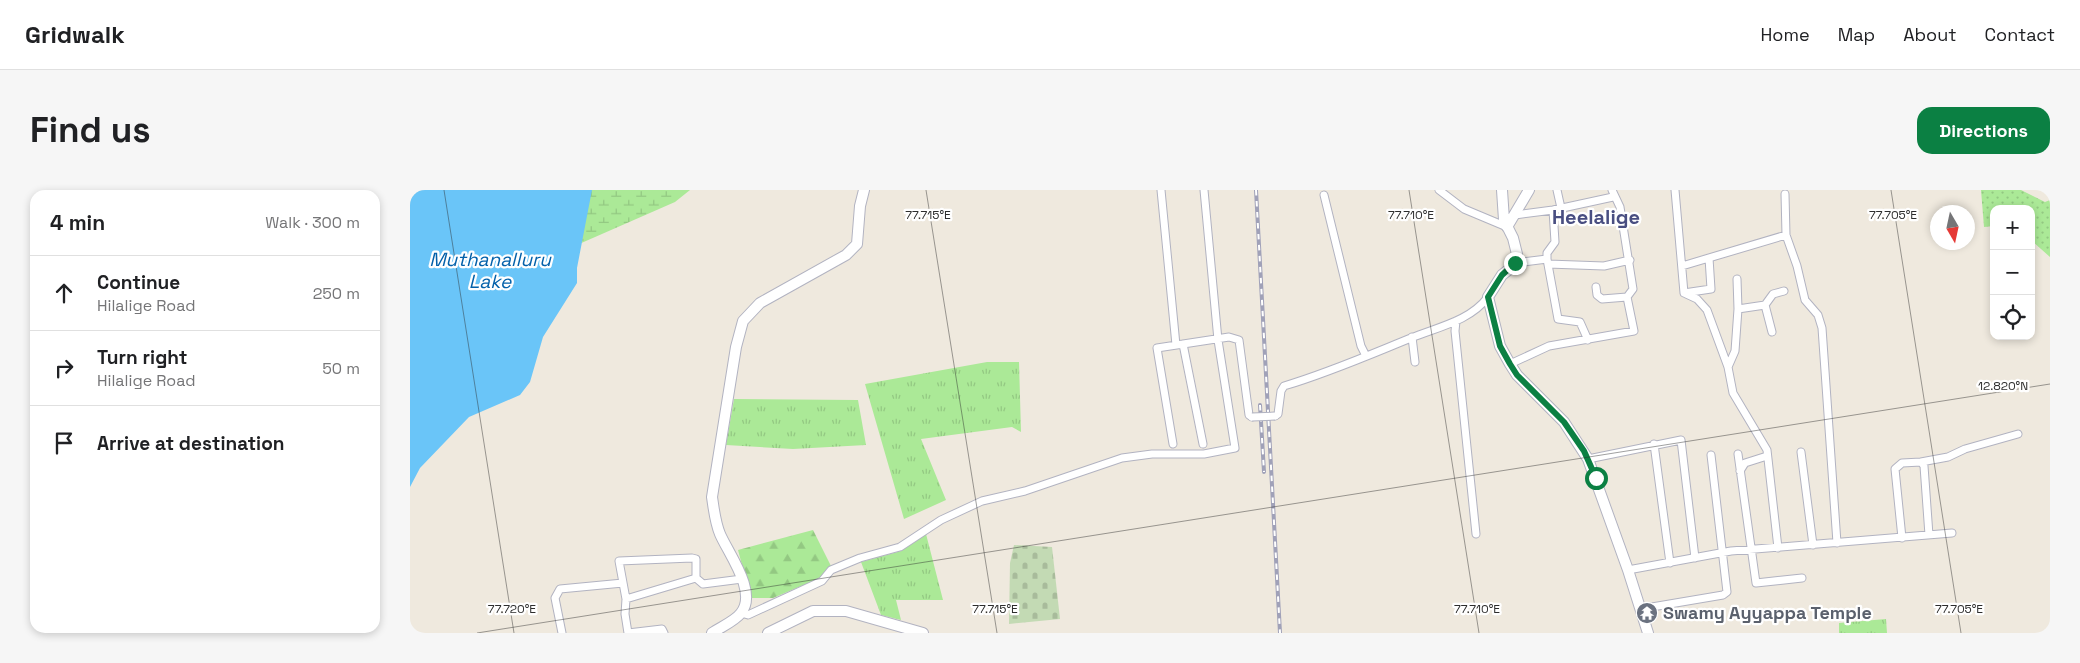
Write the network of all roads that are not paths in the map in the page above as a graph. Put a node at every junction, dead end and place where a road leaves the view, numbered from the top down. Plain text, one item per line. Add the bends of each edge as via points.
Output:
1 (864, 190) edge
2 (1162, 190) edge
3 (1204, 190) edge
4 (1439, 190) edge
5 (1502, 190) edge
6 (1528, 190) edge
7 (1557, 190) edge
8 (1675, 190) edge
9 (1612, 194) edge
10 (1785, 194) dead end
11 (1324, 195) dead end
12 (1557, 209) junction
13 (1515, 215) junction
14 (1507, 227) junction
15 (1786, 235) junction
16 (1709, 258) junction
17 (1630, 260) junction
18 (1547, 261) junction
19 (1515, 263) junction
20 (1682, 266) junction
21 (1737, 279) dead end
22 (1596, 287) dead end
23 (1784, 291) dead end
24 (1684, 293) junction
25 (1488, 297) junction
26 (1627, 297) junction
27 (1765, 305) junction
28 (1738, 309) junction
29 (1456, 321) junction
30 (1772, 332) dead end
31 (1412, 337) junction
32 (1218, 340) junction
33 (1588, 340) junction
34 (1180, 345) junction
35 (1366, 356) junction
36 (1415, 362) dead end
37 (1510, 364) junction
38 (1728, 367) junction
39 (2018, 434) dead end
40 (1173, 444) dead end
41 (1203, 444) dead end
42 (1654, 444) junction
43 (1801, 452) dead end
44 (1738, 454) dead end
45 (1711, 455) dead end
46 (1767, 456) junction
47 (1588, 459) junction
48 (1921, 462) junction
49 (1740, 471) junction
50 (1952, 533) dead end
51 (1476, 534) dead end
52 (1929, 535) junction
53 (1902, 538) junction
54 (1838, 543) junction
55 (1813, 545) junction
56 (1778, 548) junction
57 (1750, 550) junction
58 (1722, 552) junction
59 (1695, 558) junction
60 (1670, 563) junction
61 (1628, 570) junction
62 (696, 578) junction
63 (1802, 578) dead end
64 (742, 579) junction
65 (623, 583) junction
66 (626, 599) junction
67 (1640, 610) junction
68 (742, 613) junction
69 (562, 633) edge
70 (628, 633) edge
71 (664, 633) edge
72 (712, 633) edge
73 (768, 633) edge
74 (923, 633) edge
75 (1648, 633) edge

1 - 64 street via 857,244 846,255 760,302 743,321 712,497 715,519
2 - 34 street
3 - 32 street
4 - 14 street via 1464,209
5 - 14 street
6 - 13 street
7 - 12 street
8 - 20 street
9 - 12 street
9 - 17 street via 1620,207
10 - 15 street
11 - 35 street
12 - 13 street
12 - 18 street via 1555,242 1547,253
13 - 14 street
14 - 19 street via 1517,254
15 - 16 street
15 - 54 street via 1805,300 1818,315 1822,328
16 - 20 street
16 - 24 street via 1711,289
17 - 18 street via 1604,266
17 - 26 street via 1633,289
18 - 19 street
18 - 33 street via 1558,319 1580,322
19 - 25 street via 1502,275
20 - 24 street
21 - 28 street
22 - 26 street via 1597,295 1602,299
23 - 27 street via 1773,294
24 - 38 street via 1697,299 1707,310
25 - 29 street via 1481,307
25 - 37 street via 1500,346
26 - 33 street via 1634,331
27 - 28 street
27 - 30 street
28 - 38 street via 1735,351
29 - 31 street
29 - 51 street
31 - 35 street
31 - 36 street
32 - 34 street
32 - 35 street, bridge via 1234,337 1239,340 1249,415 1252,416 1278,414 1284,386
32 - 68 street via 1236,446 1233,450 1122,458 1030,489 982,501 941,520 900,547 831,570 822,581 748,615
33 - 37 street via 1550,346
34 - 40 street via 1157,348
34 - 41 street
37 - 47 street via 1564,422
38 - 46 street via 1733,393
39 - 48 street via 1948,457
42 - 47 street
42 - 59 street via 1679,439 1682,442
42 - 60 street
43 - 55 street
44 - 49 street
45 - 58 street
46 - 49 street via 1745,463
46 - 56 street
47 - 61 street
48 - 52 street via 1924,466
48 - 53 street via 1902,463 1895,470
49 - 57 street
50 - 52 street
52 - 53 street
53 - 54 street
54 - 55 street
55 - 56 street
56 - 57 street
57 - 58 street
57 - 63 street via 1757,584
58 - 59 street
58 - 67 street via 1727,588 1723,595
59 - 60 street
60 - 61 street
61 - 67 street
62 - 64 street via 702,584
62 - 65 street via 696,559 692,558 619,561
62 - 66 street
64 - 68 street via 745,593
65 - 66 street
65 - 69 street via 560,589 555,598
66 - 70 street
67 - 75 street
68 - 72 street
70 - 71 street via 662,629
73 - 74 street via 813,611 846,611

